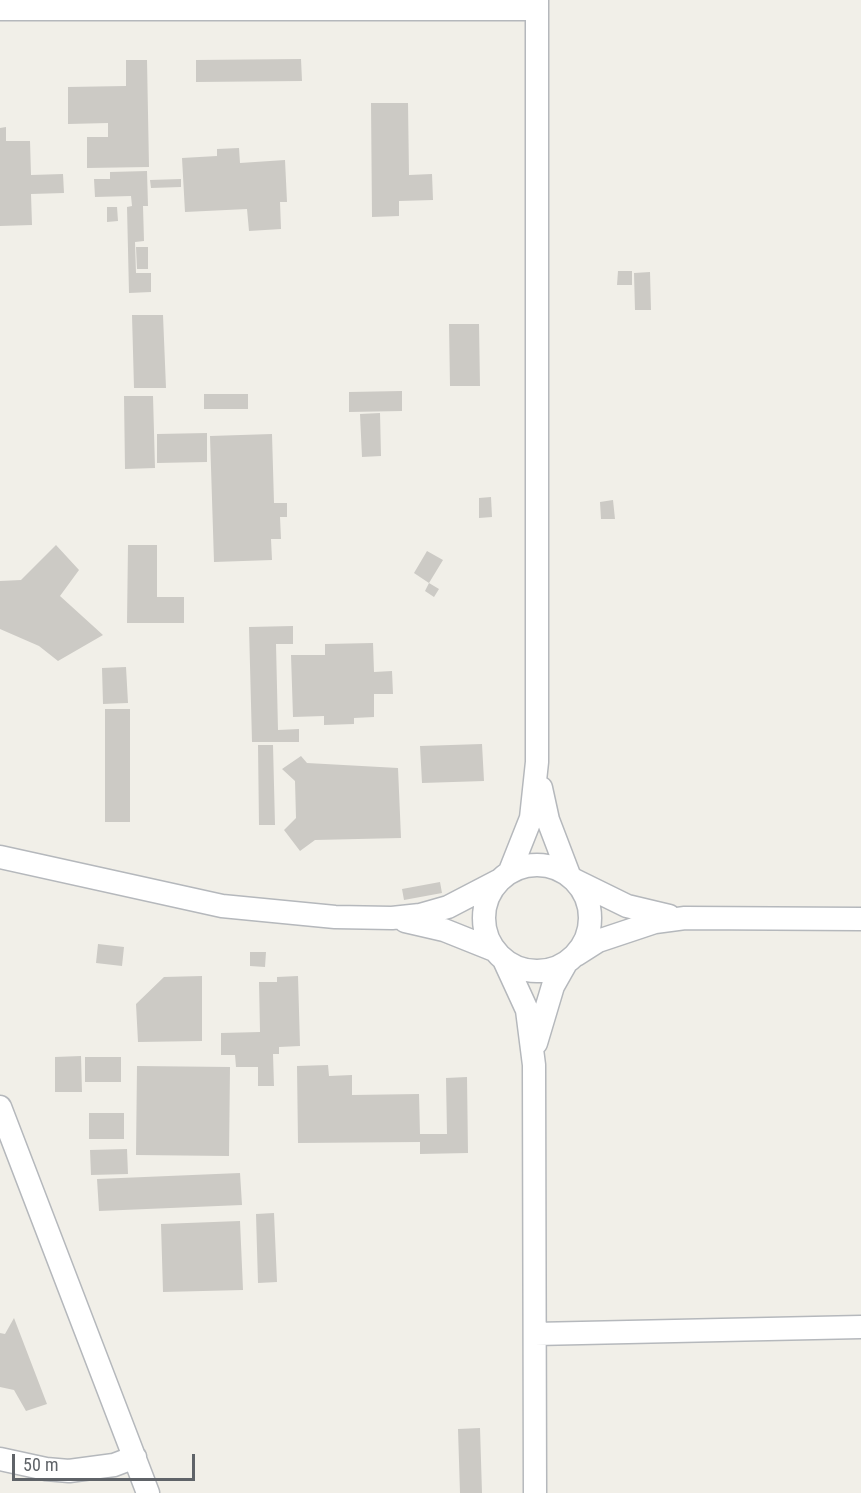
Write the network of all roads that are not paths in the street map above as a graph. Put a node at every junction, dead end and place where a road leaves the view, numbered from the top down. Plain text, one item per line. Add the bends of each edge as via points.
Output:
1 (537, 4) edge
2 (192, 5) edge
3 (326, 5) edge
4 (0, 9) edge
5 (537, 762) junction
6 (0, 857) edge
7 (504, 876) junction
8 (571, 877) junction
9 (392, 918) junction
10 (685, 918) junction
11 (861, 919) edge
12 (499, 955) junction
13 (569, 960) junction
14 (534, 1065) junction
15 (0, 1107) edge
16 (9, 1157) edge
17 (861, 1327) edge
18 (535, 1334) junction
19 (135, 1457) junction
20 (0, 1459) edge
21 (148, 1493) edge
22 (535, 1493) edge

1 - 3 street
1 - 5 street
2 - 3 street
2 - 4 street
5 - 7 street via 531,818
5 - 8 street via 548,820
6 - 9 street via 222,906 290,914
7 - 8 street via 530,865 550,866
7 - 9 street via 448,907
7 - 12 street via 488,896 483,915 486,933
8 - 10 street via 627,906
8 - 13 street via 584,893 589,927 583,944
9 - 12 street via 444,930
10 - 11 street
10 - 13 street via 626,930 598,941
12 - 13 street via 519,968 535,971 551,969
12 - 14 street via 527,1010
13 - 14 street via 544,1012
14 - 18 street
15 - 16 street
16 - 19 street
17 - 18 street
18 - 22 street
19 - 20 street via 114,1465 69,1471
19 - 21 street

